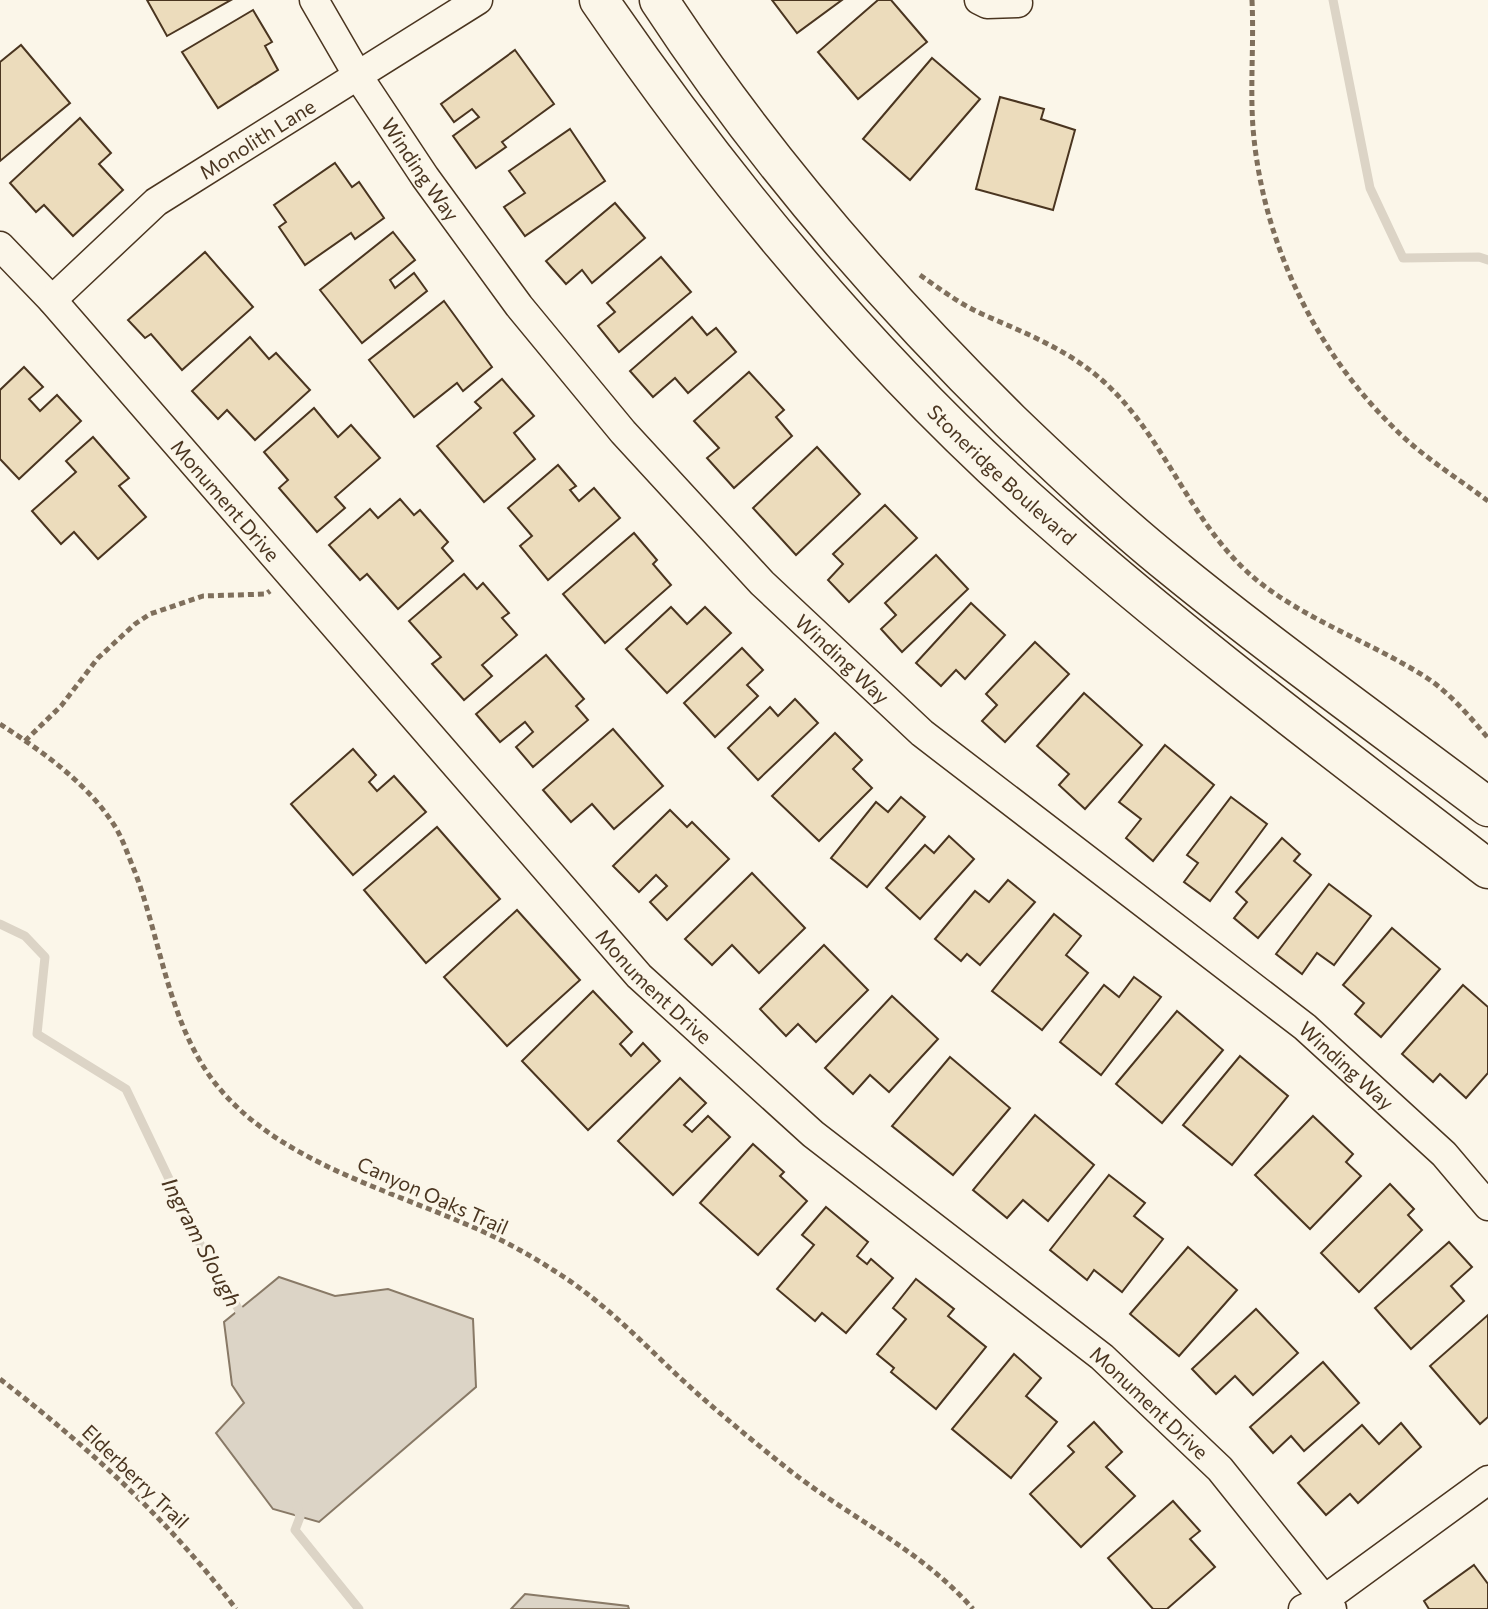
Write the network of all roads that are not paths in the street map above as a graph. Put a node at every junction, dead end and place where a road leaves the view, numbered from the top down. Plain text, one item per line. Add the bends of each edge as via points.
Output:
1 (314, 0) edge
2 (478, 0) edge
3 (599, 0) edge
4 (659, 0) edge
5 (979, 0) edge
6 (1018, 3) dead end
7 (358, 76) junction
8 (0, 246) edge
9 (52, 300) junction
10 (1488, 807) edge
11 (1488, 869) edge
12 (1488, 1206) edge
13 (1488, 1480) edge
14 (1320, 1606) edge

1 - 7 street, Winding Way
2 - 7 street, Monolith Lane
3 - 11 street, Stoneridge Boulevard via 772,230 942,417 1044,515 1147,602
4 - 10 street, Stoneridge Boulevard via 730,102 884,291 1062,471 1170,566
5 - 6 street
7 - 9 street, Monolith Lane via 156,202
7 - 12 street, Winding Way via 519,306 623,432 762,583 922,733 1305,1027 1444,1154
8 - 9 street, Monument Drive
9 - 14 street, Monument Drive via 639,976 813,1134 1102,1357 1220,1469
13 - 14 street

